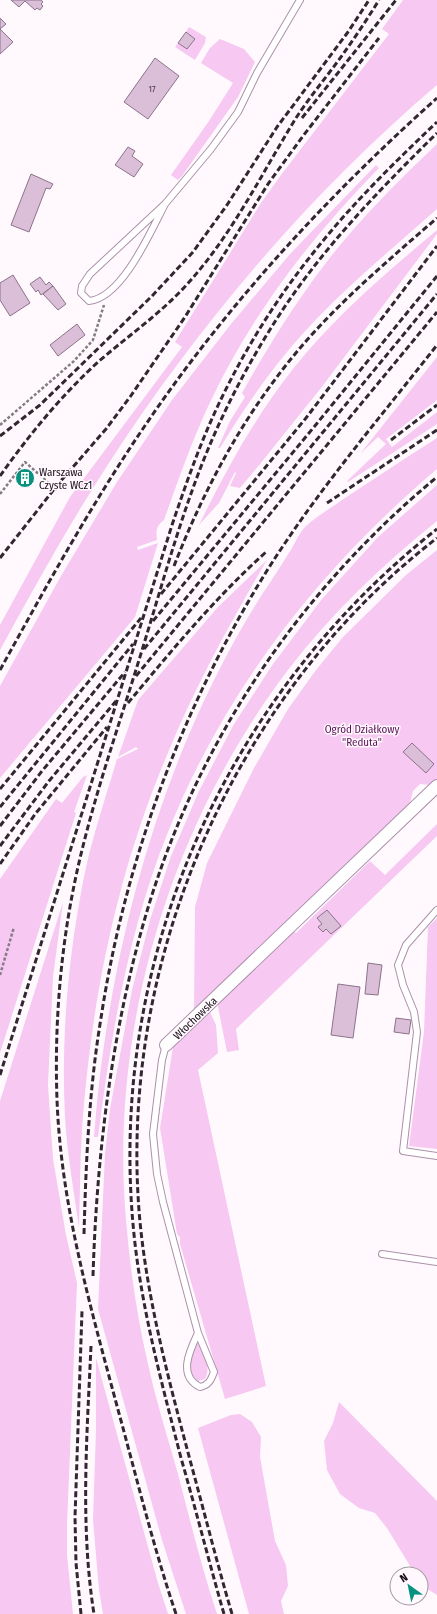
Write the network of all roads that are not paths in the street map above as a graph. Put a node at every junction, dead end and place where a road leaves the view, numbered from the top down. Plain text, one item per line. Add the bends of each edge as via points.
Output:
1 (300, 0) edge
2 (165, 204) junction
3 (437, 786) edge
4 (437, 910) edge
5 (166, 1045) joint
6 (437, 1156) edge
7 (382, 1254) dead end
8 (437, 1262) edge
9 (198, 1333) junction

1 - 2 lane via 257,73 238,112
2 - 2 lane via 129,271 95,301 89,301 81,293 82,286 90,274
3 - 5 street, Włochowska
4 - 6 lane via 406,945 398,965 414,1012 417,1032 403,1151
5 - 9 lane, Włochowska via 153,1134 154,1152 163,1202
7 - 8 lane
9 - 9 lane, Włochowska via 214,1372 205,1386 195,1384 187,1372 186,1363

